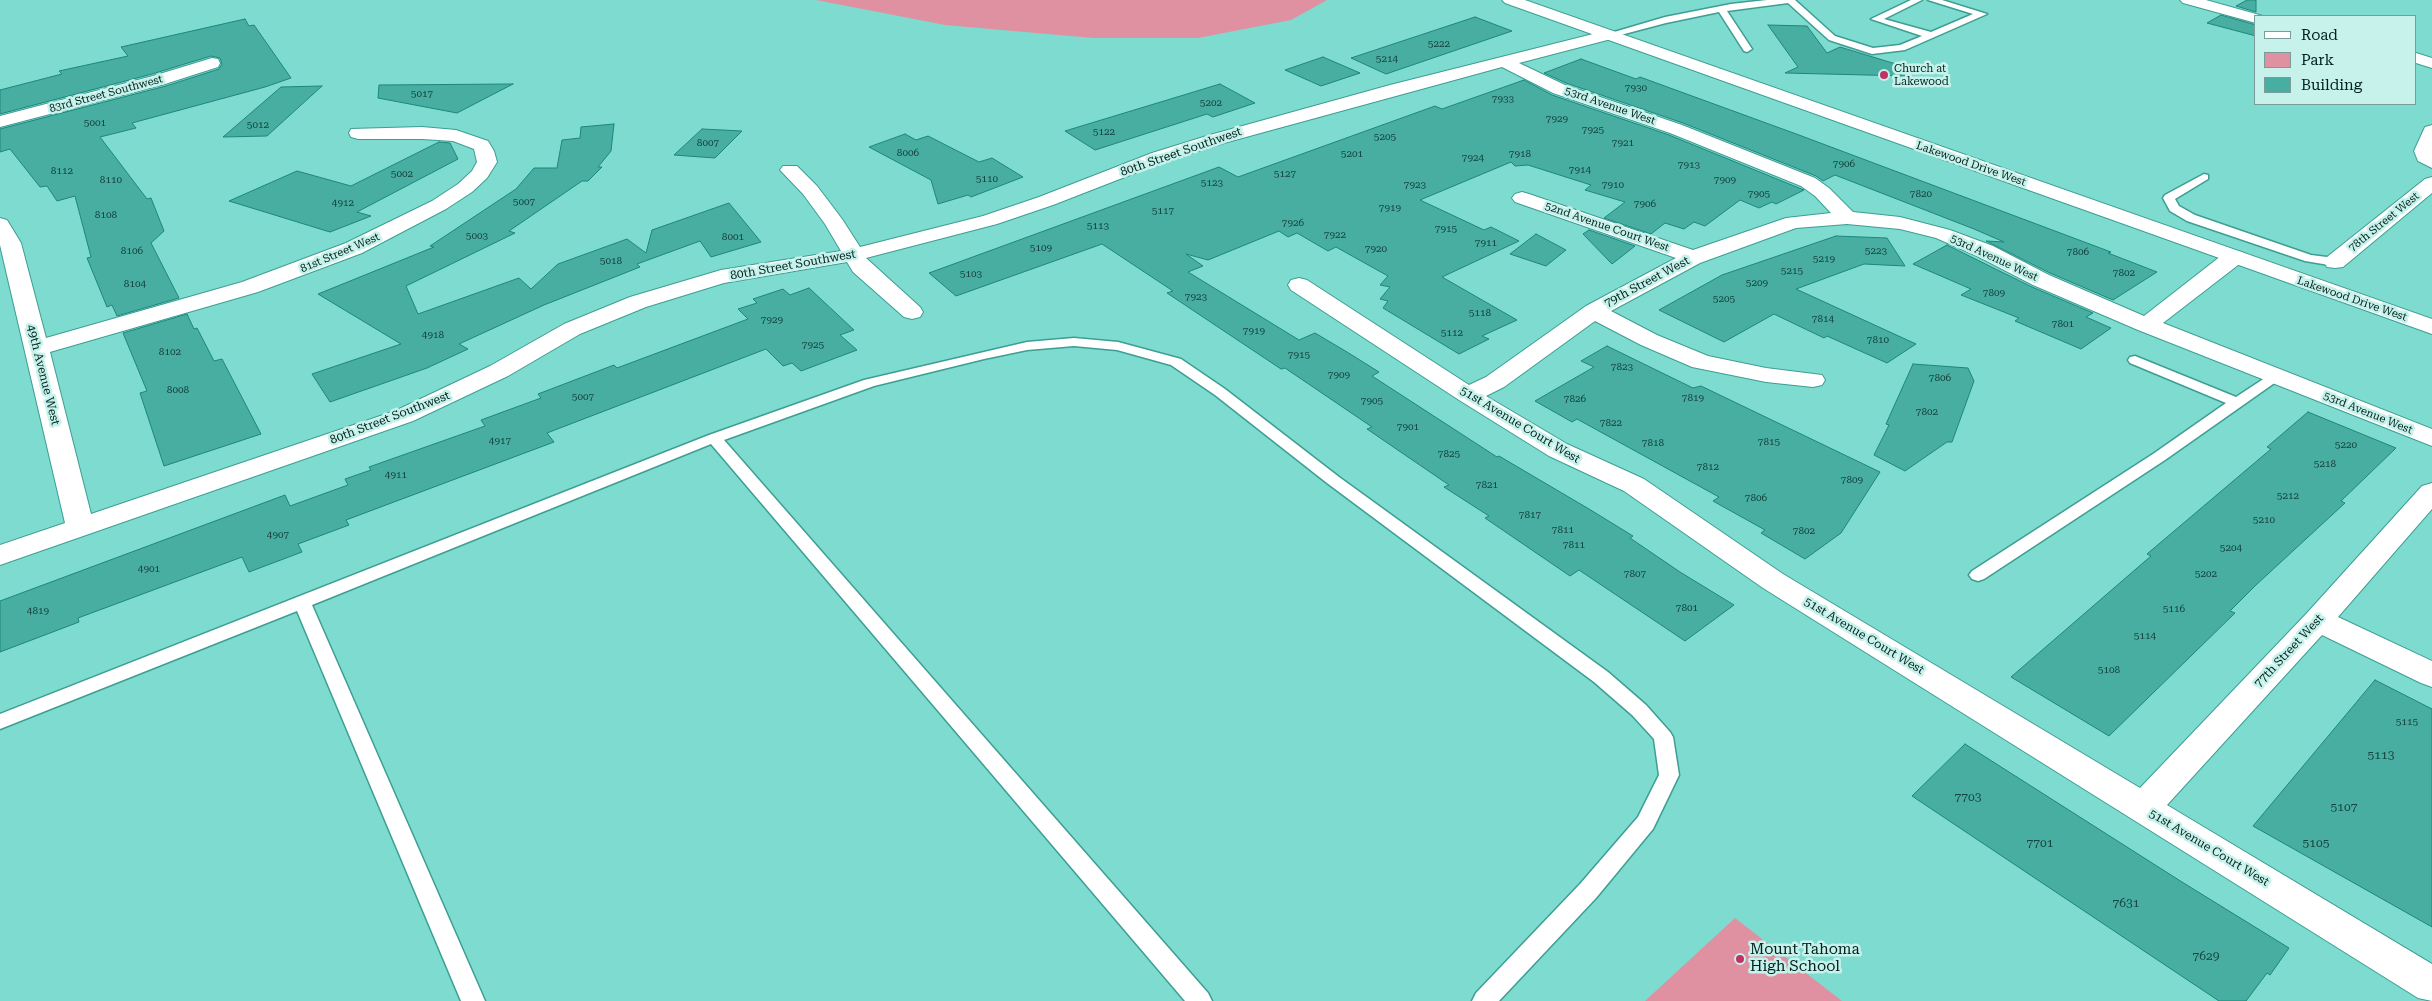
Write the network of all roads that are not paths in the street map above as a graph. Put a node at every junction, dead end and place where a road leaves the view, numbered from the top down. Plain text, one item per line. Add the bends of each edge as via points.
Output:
1 (1510, 0) edge
2 (1918, 0) edge
3 (1932, 0) edge
4 (2188, 0) edge
5 (1721, 9) junction
6 (2254, 17) edge
7 (1609, 35) junction
8 (1933, 36) junction
9 (1747, 49) dead end
10 (2417, 58) edge
11 (1505, 62) junction
12 (2432, 62) edge
13 (212, 63) dead end
14 (0, 122) edge
15 (2432, 131) edge
16 (358, 133) dead end
17 (2432, 162) edge
18 (790, 170) dead end
19 (2204, 177) dead end
20 (2432, 183) edge
21 (1522, 198) dead end
22 (1847, 218) junction
23 (0, 224) edge
24 (853, 255) junction
25 (2234, 257) junction
26 (1692, 258) junction
27 (2335, 262) joint
28 (1299, 285) dead end
29 (1594, 311) junction
30 (912, 312) dead end
31 (2146, 325) junction
32 (2432, 327) edge
33 (37, 348) junction
34 (2135, 360) dead end
35 (2276, 377) junction
36 (1813, 380) dead end
37 (1468, 396) junction
38 (2236, 402) junction
39 (714, 438) junction
40 (2432, 438) edge
41 (2432, 492) edge
42 (80, 528) junction
43 (0, 555) edge
44 (1978, 575) dead end
45 (302, 602) junction
46 (2318, 620) junction
47 (2432, 675) edge
48 (0, 722) edge
49 (2143, 808) junction
50 (2432, 985) edge
51 (473, 1001) edge
52 (1200, 1001) edge
53 (1484, 1001) edge

1 - 7 street, Lakewood Drive West
2 - 8 lane via 1876,19
3 - 8 lane via 1982,14
4 - 6 street
5 - 7 lane
5 - 8 lane via 1790,0 1832,38 1872,51 1902,48
5 - 9 lane
7 - 11 street, 80th Street Southwest
7 - 25 street, Lakewood Drive West
10 - 12 street
11 - 22 street, 53rd Avenue West via 1559,89 1676,129 1808,182
11 - 24 street, 80th Street Southwest via 1217,139 1159,157 1046,202 990,220
13 - 14 street, 83rd Street Southwest
15 - 17 street via 2423,151
16 - 33 street, 81st Street West via 456,136 481,145 487,162 465,188 439,205 354,248 250,287
18 - 24 street via 825,210
19 - 27 lane via 2169,198 2174,208 2191,218 2252,240 2309,258
20 - 27 street, 78th Street West
21 - 26 street, 52nd Avenue Court West
22 - 26 street, 79th Street West via 1792,222
22 - 31 street, 53rd Avenue West via 1900,223 1943,234
23 - 33 street, 49th Avenue West via 10,243
24 - 30 street
24 - 42 street, 80th Street Southwest via 721,277 638,302 572,329 499,371 404,416
25 - 31 street
25 - 32 street, Lakewood Drive West
26 - 29 street, 79th Street West
28 - 37 street, 51st Avenue Court West
29 - 36 street via 1649,340 1701,362 1732,370
29 - 37 street, 79th Street West via 1495,382
31 - 35 street, 53rd Avenue West
33 - 42 street, 49th Avenue West
34 - 38 lane
35 - 38 lane
35 - 40 street, 53rd Avenue West
37 - 49 street, 51st Avenue Court West via 1558,450 1634,485 1773,582
38 - 44 lane via 2159,457
39 - 45 lane
39 - 52 lane
39 - 53 lane via 869,383 984,354 1074,342 1118,346 1176,362 1220,392 1333,480 1601,677 1639,710 1663,737 1669,775 1646,822 1588,892
41 - 46 street, 77th Street West
42 - 43 street, 80th Street Southwest
45 - 48 lane
45 - 51 lane
46 - 47 street
46 - 49 street, 77th Street West
49 - 50 street, 51st Avenue Court West

